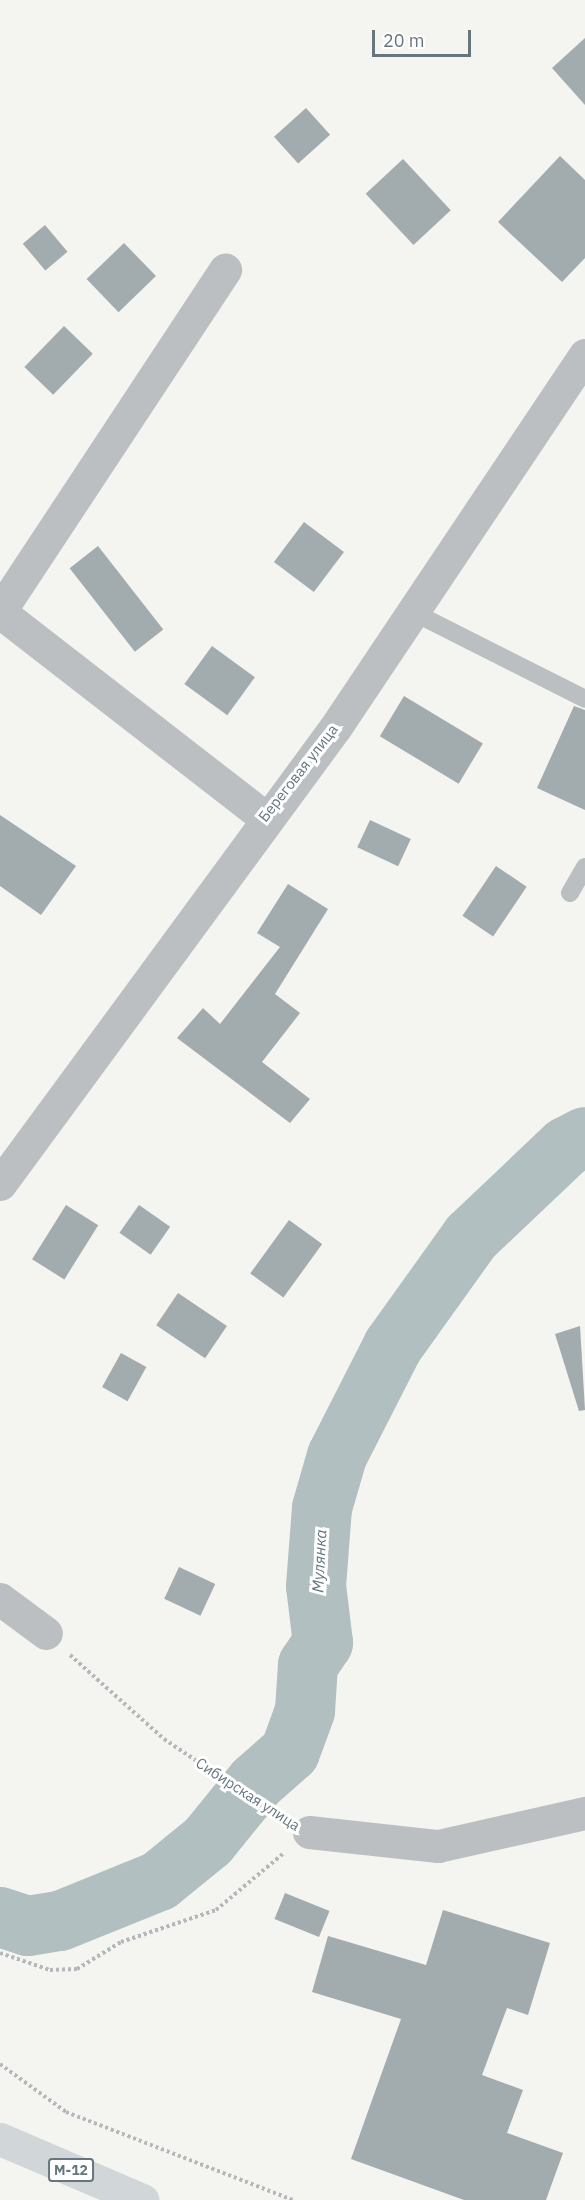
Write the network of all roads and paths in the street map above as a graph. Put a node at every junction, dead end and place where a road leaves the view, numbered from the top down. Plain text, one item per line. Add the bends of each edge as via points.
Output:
1 (225, 270) dead end
2 (585, 355) edge
3 (409, 610) junction
4 (0, 612) edge
5 (585, 699) edge
6 (264, 817) junction
7 (585, 867) edge
8 (570, 893) dead end
9 (0, 1184) edge
10 (0, 1599) edge
11 (46, 1633) joint
12 (585, 1813) edge
13 (304, 1831) junction
14 (0, 1953) edge
15 (0, 2064) edge
16 (0, 2139) edge
17 (142, 2200) edge
18 (293, 2200) edge

1 - 4 street
2 - 3 street, Береговая улица
3 - 5 lane
3 - 6 street, Береговая улица via 335,728
4 - 6 street
6 - 9 street, Береговая улица
7 - 8 lane
10 - 11 street
11 - 13 path, Сибирская улица via 164,1739
12 - 13 street, Сибирская улица via 438,1846
13 - 14 path via 297,1844 216,1910 121,1942 77,1969 50,1970
15 - 18 path via 66,2112
16 - 17 highway, М-12

